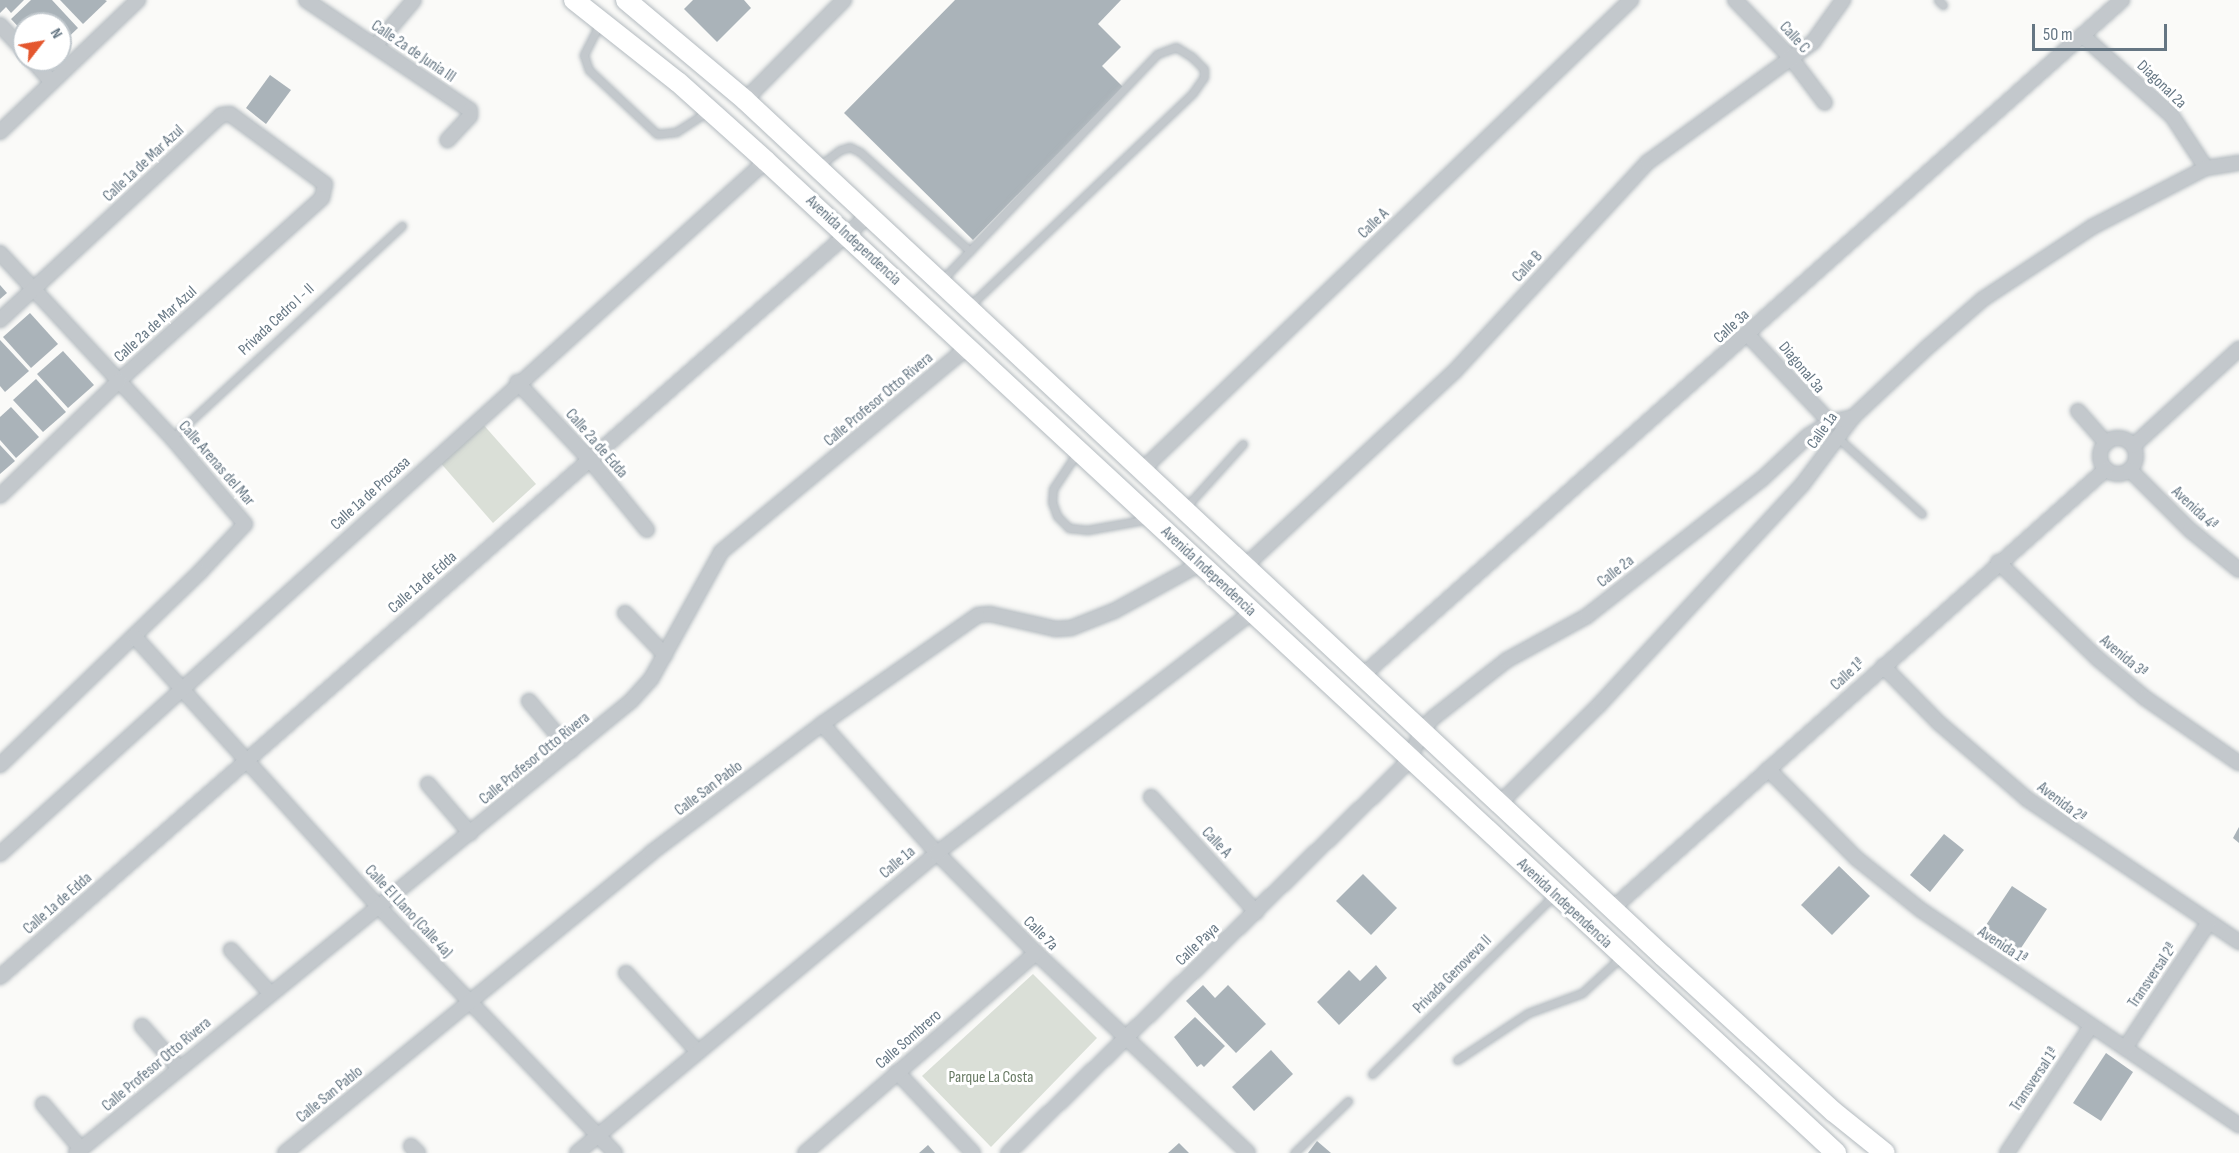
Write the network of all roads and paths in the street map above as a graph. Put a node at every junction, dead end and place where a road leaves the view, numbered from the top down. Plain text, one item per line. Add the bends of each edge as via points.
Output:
1 (138, 0) edge
2 (306, 0) edge
3 (414, 0) edge
4 (574, 0) edge
5 (626, 0) edge
6 (842, 0) edge
7 (1631, 0) edge
8 (1735, 0) edge
9 (1843, 0) edge
10 (2122, 0) edge
11 (602, 21) junction
12 (0, 25) edge
13 (2082, 35) junction
14 (12, 38) edge
15 (375, 46) junction
16 (1791, 58) junction
17 (43, 72) edge
18 (51, 81) junction
19 (745, 100) junction
20 (1825, 103) dead end
21 (710, 110) junction
22 (0, 132) edge
23 (448, 140) dead end
24 (766, 161) junction
25 (2239, 162) edge
26 (818, 167) junction
27 (2206, 168) junction
28 (321, 178) joint
29 (869, 215) junction
30 (402, 226) dead end
31 (846, 235) junction
32 (970, 251) junction
33 (0, 253) edge
34 (940, 282) junction
35 (32, 289) junction
36 (967, 308) junction
37 (0, 320) edge
38 (1748, 335) junction
39 (967, 348) junction
40 (2239, 349) edge
41 (119, 381) junction
42 (517, 382) junction
43 (1053, 389) junction
44 (1034, 409) junction
45 (2078, 411) dead end
46 (1853, 417) junction
47 (1830, 422) junction
48 (172, 438) junction
49 (1838, 438) junction
50 (2106, 443) junction
51 (1243, 444) dead end
52 (2133, 446) junction
53 (1078, 451) junction
54 (590, 460) junction
55 (2106, 469) junction
56 (2130, 470) junction
57 (1141, 471) junction
58 (0, 496) edge
59 (1178, 504) junction
60 (1922, 514) dead end
61 (1152, 519) junction
62 (646, 530) dead end
63 (1998, 562) junction
64 (1200, 564) junction
65 (1245, 567) junction
66 (2239, 570) edge
67 (624, 613) dead end
68 (1251, 613) junction
69 (134, 636) junction
70 (665, 655) junction
71 (1883, 666) junction
72 (1362, 676) junction
73 (182, 688) junction
74 (529, 701) dead end
75 (822, 724) junction
76 (1421, 731) junction
77 (571, 751) junction
78 (246, 760) junction
79 (1410, 760) junction
80 (2239, 763) edge
81 (0, 765) edge
82 (1768, 769) junction
83 (428, 784) dead end
84 (1151, 797) dead end
85 (1499, 804) junction
86 (470, 833) junction
87 (937, 853) junction
88 (0, 854) edge
89 (1554, 895) junction
90 (379, 907) junction
91 (1613, 908) junction
92 (1256, 912) junction
93 (2209, 922) junction
94 (2237, 936) edge
95 (231, 950) dead end
96 (1036, 953) junction
97 (1621, 957) junction
98 (626, 973) dead end
99 (0, 977) edge
100 (270, 993) junction
101 (471, 1001) junction
102 (142, 1026) dead end
103 (2091, 1026) junction
104 (1123, 1039) junction
105 (2125, 1048) junction
106 (698, 1052) junction
107 (1457, 1060) dead end
108 (179, 1068) junction
109 (897, 1072) junction
110 (1372, 1074) dead end
111 (1348, 1101) dead end
112 (43, 1104) dead end
113 (2239, 1125) edge
114 (598, 1135) junction
115 (78, 1151) edge
116 (285, 1153) edge
117 (577, 1153) edge
118 (615, 1153) edge
119 (805, 1153) edge
120 (973, 1153) edge
121 (1008, 1153) edge
122 (1248, 1153) edge
123 (1294, 1153) edge
124 (1836, 1153) edge
125 (1885, 1153) edge
126 (2007, 1153) edge

1 - 18 street
2 - 15 street, Calle 2a de Junia III
3 - 15 street
4 - 11 main road, Avenida Independencia
5 - 19 main road, Avenida Independencia
6 - 19 street
7 - 57 street, Calle A
8 - 16 street, Calle C
9 - 16 street, Calle B via 1813,42
10 - 13 street, Calle 3a
11 - 21 main road, Avenida Independencia
11 - 21 lane via 584,55 589,70 657,134 676,132
12 - 14 street
13 - 27 street, Diagonal 2a via 2172,116
13 - 38 street, Calle 3a
15 - 23 street, Calle 2a de Junia III via 470,110 470,116
16 - 20 street, Calle C
16 - 65 street, Calle B via 1648,162 1454,372
17 - 18 street
18 - 22 street
19 - 26 main road, Avenida Independencia
21 - 24 main road, Avenida Independencia
24 - 31 main road, Avenida Independencia
24 - 42 street, Calle 1a de Procasa
25 - 27 street, Calle 1a
26 - 29 main road, Avenida Independencia
26 - 32 lane via 840,150 850,147 860,152
27 - 46 street, Calle 1a via 2092,227 2024,270 1983,299
28 - 35 street, Calle 1a de Mar Azul via 230,114 221,115
28 - 41 street, Calle 2a de Mar Azul via 325,183 322,198
29 - 31 street, Calle 1a de Edda
29 - 34 main road, Avenida Independencia
30 - 48 lane, Privada Cedro I - II
31 - 39 main road, Avenida Independencia
31 - 54 street, Calle 1a de Edda
32 - 34 lane
32 - 36 lane via 1157,54 1176,47 1204,69 1204,77 1193,93
33 - 35 street, Calle Arenas del Mar
34 - 36 main road, Avenida Independencia
35 - 37 street, Calle 1a de Mar Azul
35 - 41 street, Calle Arenas del Mar
36 - 43 main road, Avenida Independencia
38 - 47 street, Diagonal 3a
38 - 72 street, Calle 3a
39 - 44 main road, Avenida Independencia
39 - 70 street, Calle Profesor Otto Rivera via 724,548
40 - 52 street
41 - 48 street, Calle Arenas del Mar
41 - 58 street, Calle 2a de Mar Azul
42 - 54 street, Calle 2a de Edda
42 - 73 street, Calle 1a de Procasa
43 - 44 main road
43 - 57 main road, Avenida Independencia
44 - 53 main road, Avenida Independencia
45 - 50 street
46 - 47 street, Calle 2a
46 - 49 street, Calle 1a
47 - 76 street, Calle 2a via 1587,616 1552,633 1473,683
48 - 69 street, Calle Arenas del Mar via 245,524
49 - 60 lane
49 - 85 street, Calle 1a via 1802,485 1599,705
50 - 52 street via 2120,438
50 - 55 street via 2101,453
51 - 59 lane
52 - 56 street via 2136,461
53 - 61 main road, Avenida Independencia
53 - 61 lane via 1053,489 1057,516 1069,528 1087,530
54 - 62 street, Calle 2a de Edda
54 - 78 street, Calle 1a de Edda
55 - 56 street via 2115,473
55 - 63 street, Calle 1ª
56 - 66 street, Avenida 4ª via 2190,530
57 - 59 main road, Avenida Independencia
59 - 61 main road
59 - 65 main road, Avenida Independencia
61 - 64 main road, Avenida Independencia
63 - 71 street, Calle 1ª
63 - 80 street, Avenida 3ª via 2097,658 2145,698
64 - 68 main road, Avenida Independencia
64 - 75 street, Calle San Pablo via 1114,611 1071,628 1056,629 990,614 978,615
65 - 72 main road, Avenida Independencia
67 - 70 street
68 - 79 main road, Avenida Independencia
68 - 87 street, Calle 1a
69 - 73 street, Calle El Llano (Calle 4a)
69 - 81 street, Calle Arenas del Mar
70 - 77 street, Calle Profesor Otto Rivera via 642,691
71 - 82 street, Calle 1ª
71 - 93 street, Avenida 2ª via 1947,730 2027,799
72 - 76 main road, Avenida Independencia
73 - 78 street, Calle El Llano (Calle 4a)
73 - 88 street, Calle 1a de Procasa
74 - 77 street
75 - 87 street, Calle 7a
75 - 101 street, Calle San Pablo via 651,853
76 - 79 street, Calle 2a
76 - 85 main road, Avenida Independencia
77 - 86 street, Calle Profesor Otto Rivera
78 - 90 street, Calle El Llano (Calle 4a)
78 - 99 street, Calle 1a de Edda
79 - 89 main road, Avenida Independencia
79 - 92 street, Calle Paya
82 - 91 street, Calle 1ª
82 - 103 street, Avenida 1ª via 1826,830 1886,884
83 - 86 street
84 - 92 street, Calle A
85 - 91 main road, Avenida Independencia
86 - 90 street, Calle Profesor Otto Rivera
87 - 96 street, Calle 7a
87 - 106 street, Calle 1a
89 - 97 main road, Avenida Independencia
89 - 110 lane, Privada Genoveva II
90 - 100 street, Calle Profesor Otto Rivera
90 - 101 street, Calle El Llano (Calle 4a)
91 - 125 main road, Avenida Independencia via 1801,1083
92 - 104 street, Calle Paya
93 - 94 street, Avenida 2ª
93 - 105 street, Transversal 2ª
95 - 100 street
96 - 104 street, Calle 7a
96 - 109 street, Calle Sombrero
97 - 107 lane via 1582,993 1528,1013
97 - 124 main road, Avenida Independencia
98 - 106 street
100 - 108 street, Calle Profesor Otto Rivera
101 - 114 street, Calle El Llano (Calle 4a)
101 - 116 street, Calle San Pablo
102 - 108 street
103 - 105 street, Avenida 1ª
103 - 126 street, Transversal 1ª
104 - 121 street, Calle Paya
104 - 122 street, Calle 7a
105 - 113 street, Avenida 1ª
106 - 114 street, Calle 1a
108 - 115 street, Calle Profesor Otto Rivera
109 - 119 street, Calle Sombrero
109 - 120 street
111 - 123 lane
112 - 115 street
114 - 117 street, Calle 1a
114 - 118 street, Calle El Llano (Calle 4a)

